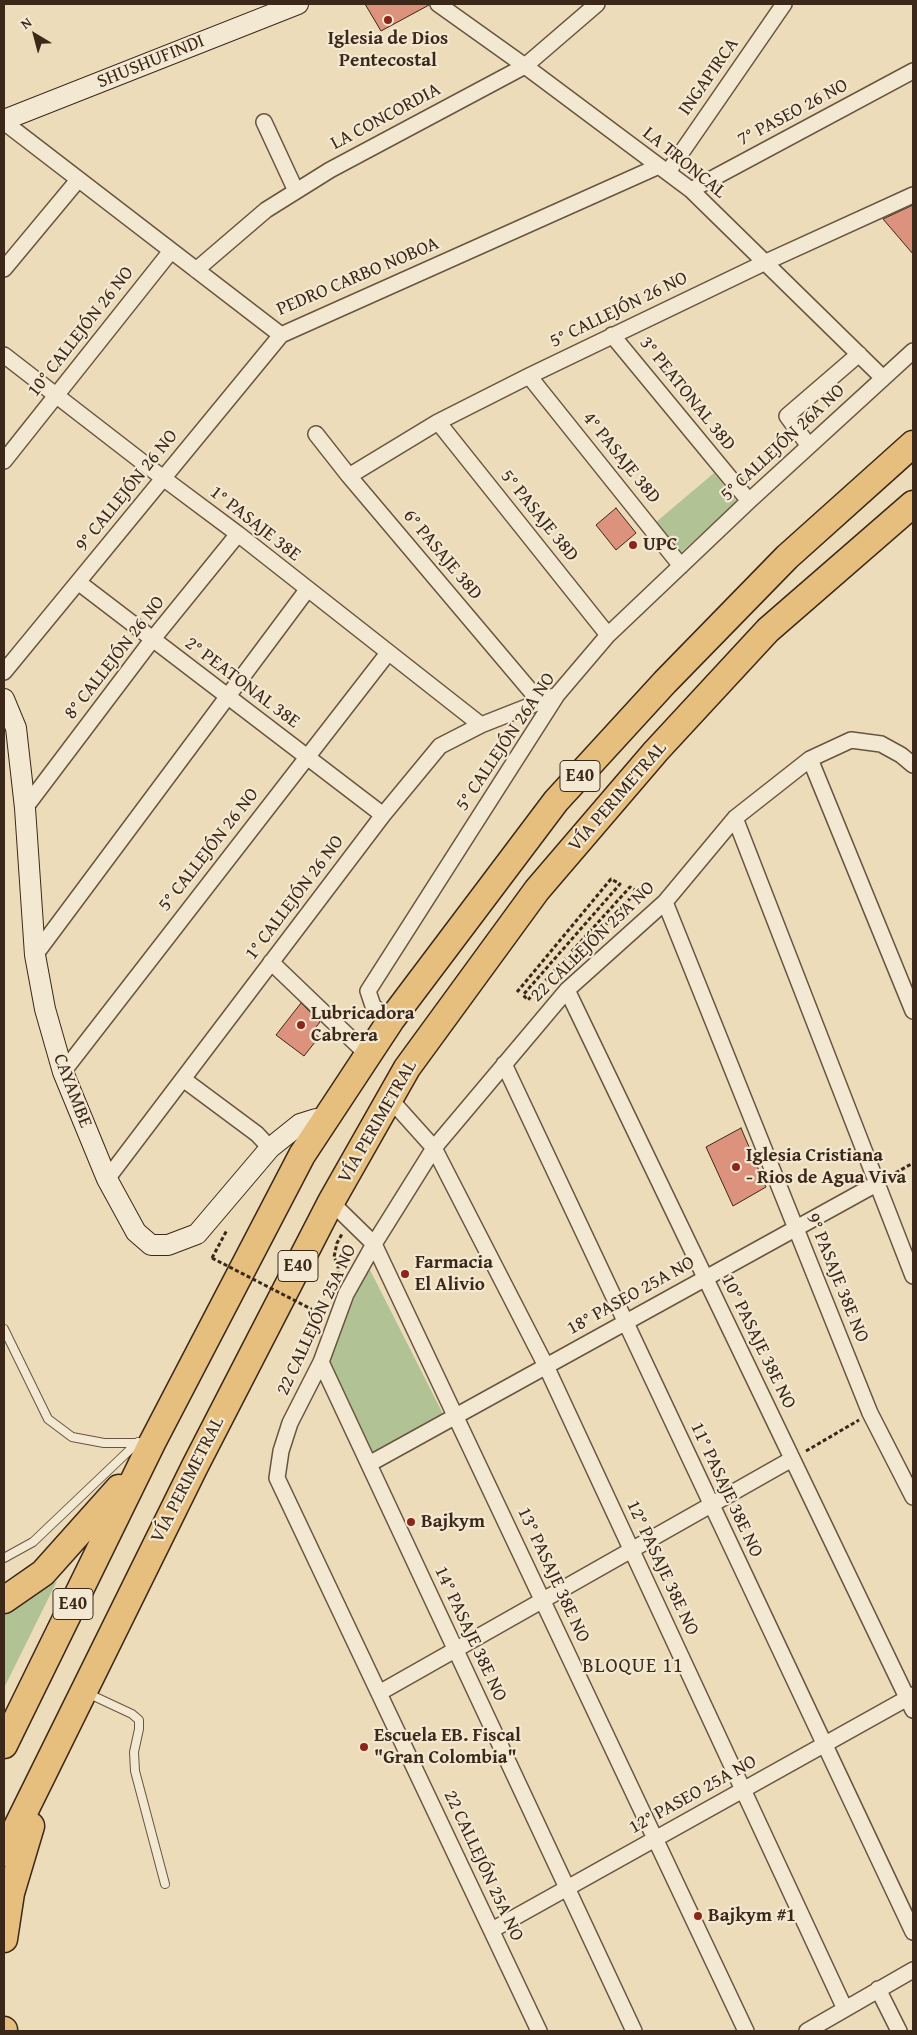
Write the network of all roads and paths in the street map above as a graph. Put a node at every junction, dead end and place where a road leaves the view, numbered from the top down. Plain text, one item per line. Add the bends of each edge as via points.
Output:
1 (298, 4) edge
2 (438, 4) edge
3 (597, 4) edge
4 (784, 4) edge
5 (525, 66) junction
6 (911, 69) edge
7 (4, 121) edge
8 (264, 122) dead end
9 (663, 169) junction
10 (78, 180) junction
11 (692, 190) junction
12 (296, 191) junction
13 (913, 195) edge
14 (171, 251) junction
15 (766, 262) junction
16 (4, 269) edge
17 (196, 270) junction
18 (281, 335) junction
19 (612, 335) junction
20 (913, 351) edge
21 (859, 354) junction
22 (4, 355) edge
23 (528, 376) junction
24 (883, 378) junction
25 (56, 395) junction
26 (438, 422) junction
27 (316, 434) dead end
28 (913, 444) edge
29 (810, 446) junction
30 (4, 461) edge
31 (349, 476) junction
32 (163, 478) junction
33 (749, 502) junction
34 (913, 504) edge
35 (238, 534) junction
36 (681, 566) junction
37 (78, 582) junction
38 (307, 590) junction
39 (608, 636) junction
40 (152, 640) junction
41 (388, 653) junction
42 (4, 672) edge
43 (557, 695) junction
44 (228, 696) junction
45 (4, 699) edge
46 (540, 702) junction
47 (481, 725) junction
48 (307, 756) junction
49 (810, 759) junction
50 (913, 765) edge
51 (26, 808) junction
52 (383, 814) junction
53 (735, 818) junction
54 (665, 902) junction
55 (35, 955) junction
56 (271, 962) junction
57 (574, 964) dead end
58 (567, 990) junction
59 (517, 992) dead end
60 (913, 1011) edge
61 (391, 1020) junction
62 (368, 1055) junction
63 (504, 1064) junction
64 (63, 1072) junction
65 (183, 1079) junction
66 (390, 1099) junction
67 (326, 1119) junction
68 (270, 1148) junction
69 (434, 1148) junction
70 (913, 1163) edge
71 (107, 1179) junction
72 (878, 1183) junction
73 (331, 1202) junction
74 (350, 1220) junction
75 (228, 1226) dead end
76 (796, 1228) junction
77 (374, 1244) junction
78 (339, 1273) dead end
79 (913, 1276) edge
80 (706, 1278) junction
81 (319, 1312) dead end
82 (625, 1323) junction
83 (4, 1329) edge
84 (321, 1362) junction
85 (546, 1366) junction
86 (870, 1413) junction
87 (456, 1416) junction
88 (144, 1449) junction
89 (792, 1458) junction
90 (369, 1464) junction
91 (913, 1497) edge
92 (711, 1505) junction
93 (632, 1550) junction
94 (4, 1558) edge
95 (4, 1600) edge
96 (542, 1600) junction
97 (456, 1649) junction
98 (83, 1691) junction
99 (379, 1693) junction
100 (911, 1701) edge
101 (825, 1744) junction
102 (4, 1745) edge
103 (53, 1750) junction
104 (743, 1790) junction
105 (655, 1839) junction
106 (4, 1853) edge
107 (165, 1884) dead end
108 (567, 1888) junction
109 (492, 1930) junction
110 (913, 1932) edge
111 (4, 1939) edge
112 (913, 1970) edge
113 (878, 1990) junction
114 (845, 2009) junction
115 (539, 2031) edge
116 (634, 2031) edge
117 (746, 2031) edge
118 (807, 2031) edge
119 (899, 2031) edge

1 - 7 street, SHUSHUFINDI
2 - 5 street, LA TRONCAL
3 - 5 street, LA CONCORDIA
4 - 9 street, INGAPIRCA
5 - 9 street, LA TRONCAL
5 - 12 street, LA CONCORDIA
6 - 11 street, 7° PASEO 26 NO
7 - 10 street, PEDRO CARBO NOBOA
8 - 12 street
9 - 11 street, LA TRONCAL
9 - 18 street, PEDRO CARBO NOBOA
10 - 14 street, PEDRO CARBO NOBOA
10 - 16 street
11 - 15 street, LA TRONCAL
12 - 17 street, LA CONCORDIA via 266,210
13 - 15 street, 5° CALLEJÓN 26 NO
14 - 17 street, PEDRO CARBO NOBOA
14 - 25 street, 10° CALLEJÓN 26 NO
15 - 19 street, 5° CALLEJÓN 26 NO
15 - 21 street, LA TRONCAL
17 - 18 street, PEDRO CARBO NOBOA
18 - 32 street, 9° CALLEJÓN 26 NO
19 - 23 street, 5° CALLEJÓN 26 NO
19 - 33 street, 3° PEATONAL 38D
20 - 24 street, 5° CALLEJÓN 26A NO
21 - 24 street, LA TRONCAL
21 - 29 street via 787,416
22 - 25 street, 1° PASAJE 38E
23 - 26 street, 5° CALLEJÓN 26 NO
23 - 36 street, 4° PASAJE 38D
24 - 29 street, 5° CALLEJÓN 26A NO
25 - 30 street, 10° CALLEJÓN 26 NO
25 - 32 street, 1° PASAJE 38E
26 - 31 street, 5° CALLEJÓN 26 NO
26 - 39 street, 5° PASAJE 38D
27 - 31 street, 6° PASAJE 38D
28 - 61 highway, E40 via 787,557 665,682 556,801
29 - 33 street, 5° CALLEJÓN 26A NO
31 - 46 street, 6° PASAJE 38D
32 - 35 street, 1° PASAJE 38E
32 - 37 street, 9° CALLEJÓN 26 NO
33 - 36 street, 5° CALLEJÓN 26A NO
34 - 66 highway, VÍA PERIMETRAL / E40 via 768,630 656,752 537,890 407,1068
35 - 38 street, 1° PASAJE 38E
35 - 40 street, 8° CALLEJÓN 26 NO
36 - 39 street, 5° CALLEJÓN 26A NO
37 - 40 street, 2° PEATONAL 38E
37 - 42 street, 9° CALLEJÓN 26 NO
38 - 41 street, 1° PASAJE 38E
38 - 44 street
39 - 43 street, 5° CALLEJÓN 26A NO
40 - 44 street, 2° PEATONAL 38E
40 - 51 street, 8° CALLEJÓN 26 NO
41 - 47 street, 1° PASAJE 38E
41 - 48 street, 5° CALLEJÓN 26 NO
43 - 46 street, 1° CALLEJÓN 26 NO
43 - 61 street, 5° CALLEJÓN 26A NO via 368,991 373,1006
44 - 48 street, 2° PEATONAL 38E
44 - 55 street
45 - 51 street, CAYAMBE via 16,728
46 - 47 street, 1° CALLEJÓN 26 NO
47 - 52 street, 1° CALLEJÓN 26 NO via 440,746
48 - 52 street, 2° PEATONAL 38E
48 - 64 street, 5° CALLEJÓN 26 NO
49 - 50 street, 22 CALLEJÓN 25A NO via 850,740 881,744
49 - 53 street, 22 CALLEJÓN 25A NO
49 - 60 street
51 - 55 street, CAYAMBE
52 - 56 street, 1° CALLEJÓN 26 NO
53 - 54 street, 22 CALLEJÓN 25A NO
53 - 72 street
54 - 58 street, 22 CALLEJÓN 25A NO
54 - 76 street, 9° PASAJE 38E NO
55 - 64 street, CAYAMBE via 44,1009
56 - 62 street
56 - 65 street, 1° CALLEJÓN 26 NO
57 - 59 path via 567,970 637,891 630,887 528,1000 523,995 620,884 611,879
58 - 63 street, 22 CALLEJÓN 25A NO
58 - 80 street, 10° PASAJE 38E NO
61 - 62 highway, E40
62 - 67 highway, E40
63 - 69 street, 22 CALLEJÓN 25A NO
63 - 82 street, 11° PASAJE 38E NO
64 - 71 street, CAYAMBE
65 - 68 street via 257,1134
65 - 71 street, 1° CALLEJÓN 26 NO
66 - 69 street, 12° PASAJE 38E NO
66 - 73 highway, VÍA PERIMETRAL / E40
67 - 68 street, CAYAMBE via 300,1124
67 - 88 highway, E40 via 302,1155
68 - 71 street, CAYAMBE via 197,1234 168,1246 151,1245 136,1232
69 - 77 street, 22 CALLEJÓN 25A NO
69 - 85 street, 12° PASAJE 38E NO
70 - 72 path
72 - 76 street, 18° PASEO 25A NO
72 - 79 street
73 - 74 street, 13° PASAJE 38E NO
73 - 98 highway, VÍA PERIMETRAL / E40
74 - 77 street, 13° PASAJE 38E NO
74 - 78 path via 334,1257
75 - 81 path, bridge via 212,1258
76 - 80 street, 18° PASEO 25A NO
76 - 86 street, 9° PASAJE 38E NO
77 - 84 street, 22 CALLEJÓN 25A NO via 346,1294
77 - 87 street, 13° PASAJE 38E NO
80 - 82 street, 18° PASEO 25A NO
80 - 89 street, 10° PASAJE 38E NO
82 - 85 street, 18° PASEO 25A NO
82 - 92 street, 11° PASAJE 38E NO
83 - 88 lane via 48,1419 72,1436
84 - 90 street, 14° PASAJE 38E NO
84 - 99 street, 22 CALLEJÓN 25A NO via 290,1423 277,1478
85 - 87 street, 18° PASEO 25A NO
85 - 93 street, 12° PASAJE 38E NO
86 - 89 path
86 - 91 street, 9° PASAJE 38E NO
87 - 90 street, 18° PASEO 25A NO
87 - 96 street, 13° PASAJE 38E NO
88 - 94 lane via 33,1542
88 - 95 highway via 44,1573
88 - 102 highway, E40
89 - 92 street
89 - 100 street, 10° PASAJE 38E NO
90 - 97 street, 14° PASAJE 38E NO
92 - 93 street
92 - 101 street, 11° PASAJE 38E NO
93 - 96 street
93 - 104 street, 12° PASAJE 38E NO
96 - 97 street
96 - 105 street, 13° PASAJE 38E NO
97 - 99 street
97 - 108 street, 14° PASAJE 38E NO
98 - 103 highway, VÍA PERIMETRAL / E40
98 - 107 lane via 139,1720 135,1771
99 - 109 street, 22 CALLEJÓN 25A NO
100 - 101 street, 12° PASEO 25A NO
101 - 104 street, 12° PASEO 25A NO
101 - 110 street, 11° PASAJE 38E NO
103 - 106 highway, VÍA PERIMETRAL / E40
103 - 111 highway via 11,1893
104 - 105 street, 12° PASEO 25A NO
104 - 114 street, 12° PASAJE 38E NO
105 - 108 street, 12° PASEO 25A NO
105 - 117 street, 13° PASAJE 38E NO
108 - 109 street, 12° PASEO 25A NO
108 - 116 street, 14° PASAJE 38E NO
109 - 115 street, 22 CALLEJÓN 25A NO
112 - 113 street
113 - 114 street
113 - 119 street
114 - 118 street

